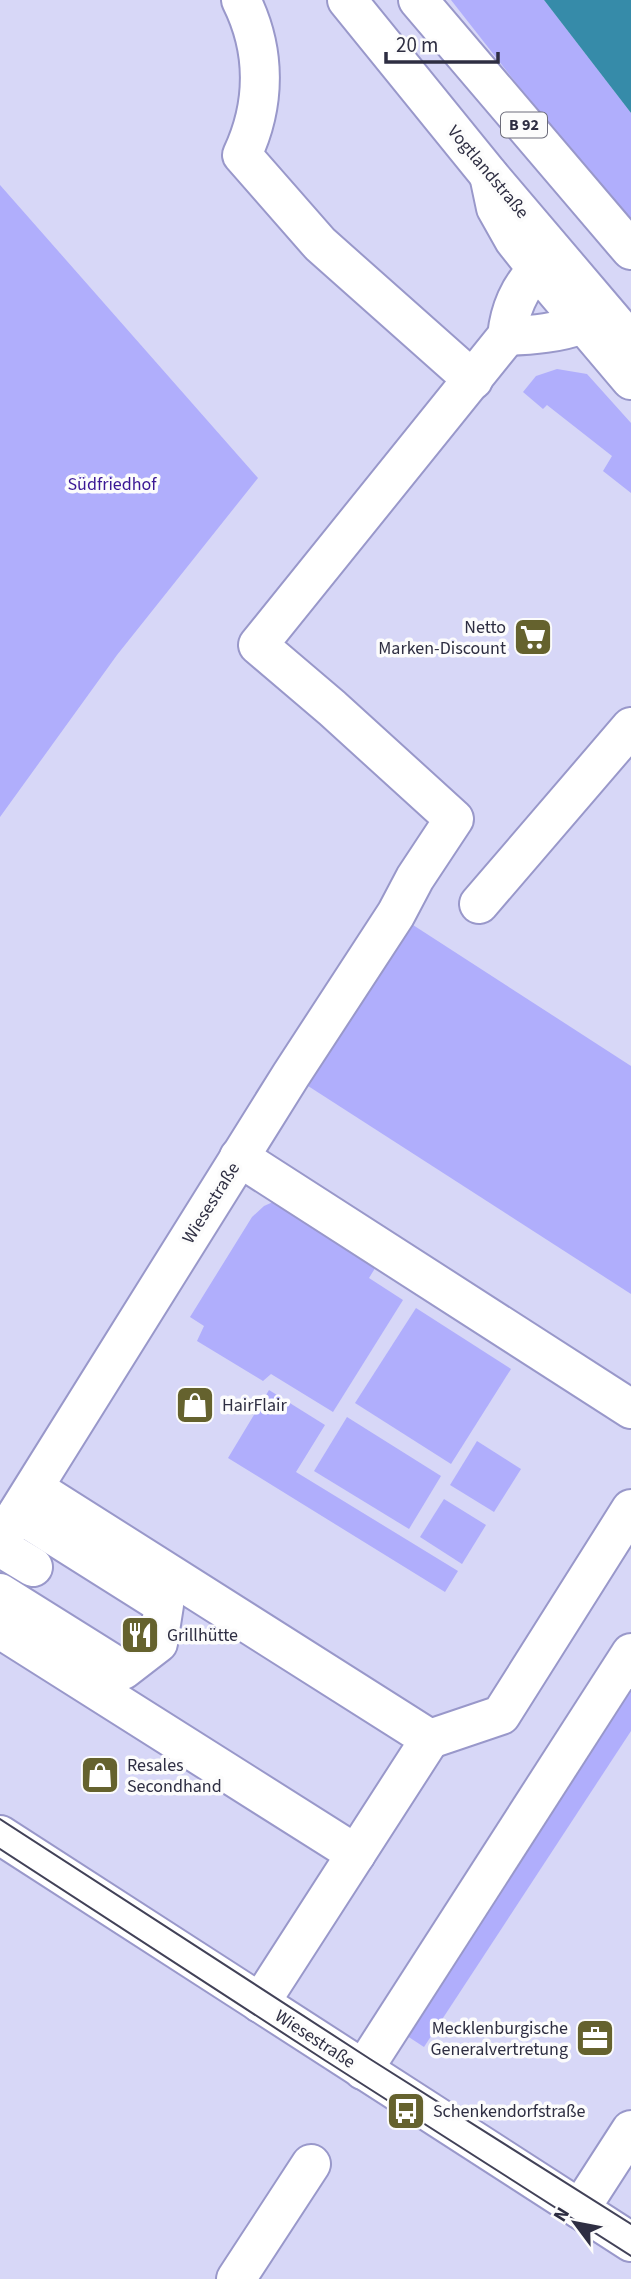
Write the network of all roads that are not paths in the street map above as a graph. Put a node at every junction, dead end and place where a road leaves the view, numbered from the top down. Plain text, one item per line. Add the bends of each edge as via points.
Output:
1 (241, 0) edge
2 (347, 0) edge
3 (418, 0) edge
4 (489, 175) junction
5 (631, 250) edge
6 (537, 269) junction
7 (583, 324) junction
8 (507, 336) junction
9 (631, 342) edge
10 (472, 380) junction
11 (631, 380) edge
12 (631, 727) edge
13 (480, 904) dead end
14 (239, 1157) junction
15 (631, 1409) edge
16 (631, 1509) edge
17 (17, 1514) edge
18 (0, 1547) edge
19 (33, 1567) dead end
20 (0, 1593) edge
21 (0, 1629) edge
22 (631, 1653) edge
23 (430, 1739) junction
24 (0, 1835) edge
25 (356, 1854) junction
26 (260, 2003) junction
27 (363, 2070) junction
28 (631, 2130) edge
29 (311, 2164) dead end
30 (580, 2209) junction
31 (631, 2242) edge
32 (236, 2279) edge

1 - 10 street via 256,40 261,82 258,109 242,155 320,244
2 - 4 street, Vogtlandstraße
3 - 5 street, B 92
4 - 6 street via 496,208
4 - 9 street, Vogtlandstraße
6 - 7 street
6 - 8 street via 514,302
7 - 8 street via 553,333
7 - 11 street
8 - 10 street
10 - 14 street, Wiesestraße via 258,645 454,818
12 - 13 street
14 - 15 street
14 - 17 street, Wiesestraße
16 - 23 street via 501,1715
17 - 20 street via 164,1605 158,1643 123,1670
17 - 23 street
18 - 19 street
21 - 25 street
22 - 27 street
23 - 25 street
24 - 26 street, Wiesestraße
25 - 26 street
26 - 27 street, Wiesestraße
27 - 30 street, Wiesestraße
28 - 30 street
29 - 32 street
30 - 31 street, Wiesestraße

